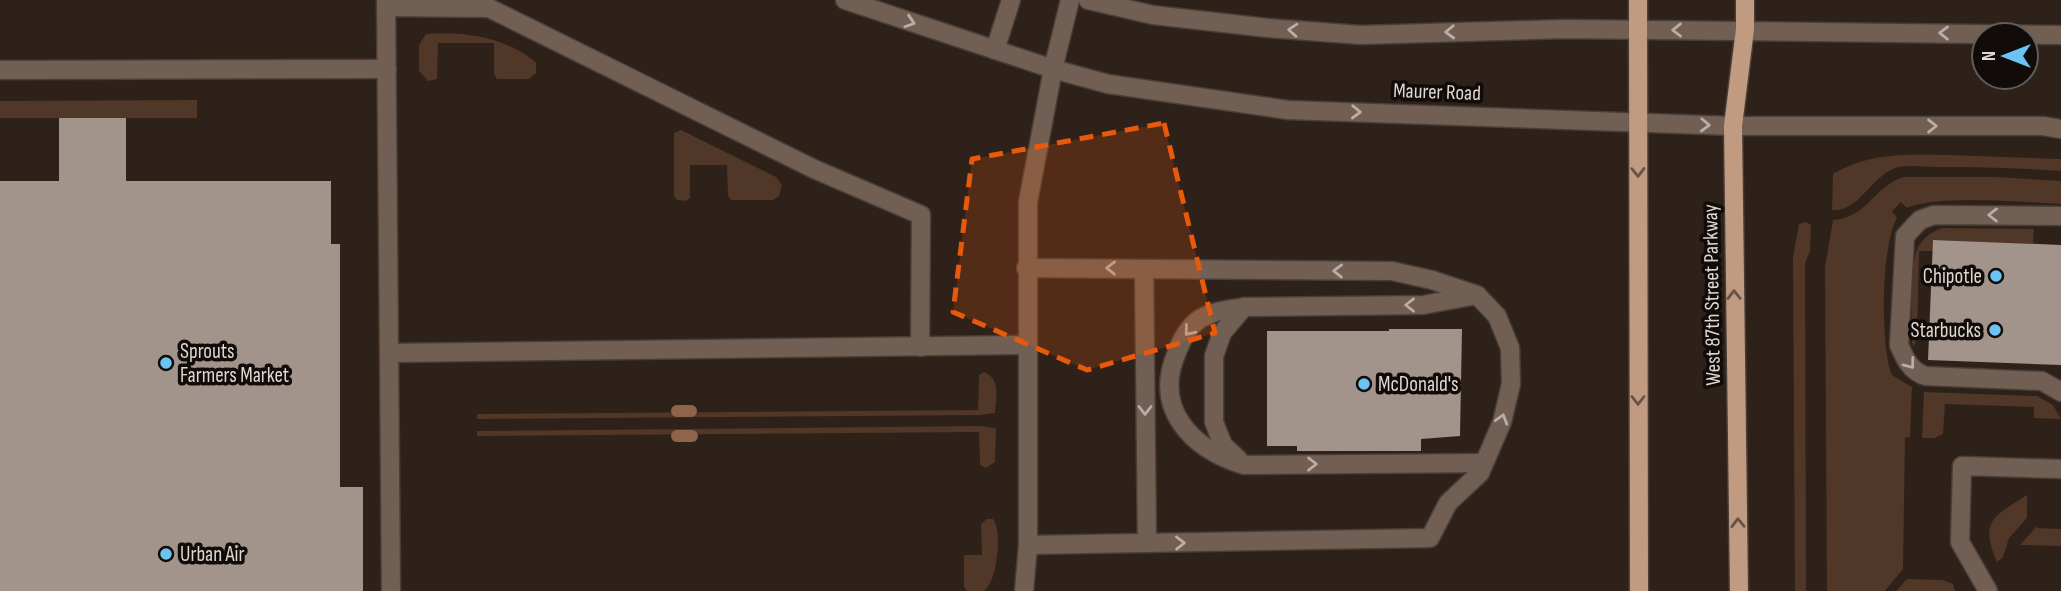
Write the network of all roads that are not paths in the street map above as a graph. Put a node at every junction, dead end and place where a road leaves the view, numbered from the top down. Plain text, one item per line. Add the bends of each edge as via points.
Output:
1 (845, 0) edge
2 (1011, 0) edge
3 (1070, 0) edge
4 (1088, 0) edge
5 (1638, 0) edge
6 (1745, 0) edge
7 (386, 4) edge
8 (1745, 29) junction
9 (1637, 30) junction
10 (2061, 34) edge
11 (995, 50) junction
12 (387, 69) junction
13 (1053, 69) junction
14 (0, 70) edge
15 (2061, 119) edge
16 (1637, 122) junction
17 (1733, 126) junction
18 (2052, 128) edge
19 (2061, 216) edge
20 (1027, 268) junction
21 (1144, 269) junction
22 (1477, 295) junction
23 (1244, 307) junction
24 (1027, 345) junction
25 (920, 347) junction
26 (389, 353) junction
27 (2061, 392) edge
28 (1483, 463) junction
29 (1244, 464) junction
30 (2061, 469) edge
31 (1147, 543) junction
32 (1028, 545) junction
33 (1983, 588) edge
34 (391, 591) edge
35 (1024, 591) edge
36 (1639, 591) edge
37 (1739, 591) edge

1 -> 11 street, Maurer Road
2 - 11 street
3 - 13 street
9 -> 4 street via 1361,35 1153,15
5 - 9 main road
6 - 8 main road, West 87th Street Parkway
7 - 12 street
7 - 25 street via 489,8 814,169 921,215
8 -> 9 street
10 -> 8 street
8 - 17 main road, West 87th Street Parkway
9 - 16 main road
11 - 13 street, Maurer Road
12 - 14 street
12 - 26 street
13 -> 16 street, Maurer Road via 1108,84 1288,110
13 - 20 street via 1028,202
15 - 18 street, Maurer Road
16 -> 17 street, Maurer Road
16 -> 36 main road
17 -> 18 street, Maurer Road
37 -> 17 main road, West 87th Street Parkway
19 -> 27 street via 1934,215 1920,219 1905,236 1899,345 1917,374 2042,381
21 -> 20 street
20 - 24 street
22 -> 21 street via 1392,271
21 -> 31 street
22 -> 23 street via 1423,305
28 -> 22 street via 1502,422 1511,384 1510,348 1497,316
23 - 29 street via 1222,333 1214,356 1214,422 1223,445
23 -> 29 street via 1198,320 1172,361 1169,385 1170,404 1198,443
24 - 25 street
24 - 32 street
25 - 26 street
26 - 34 street
29 -> 28 street
31 -> 28 street via 1430,538 1448,503 1480,473
30 - 33 street via 1962,466 1960,542
31 - 32 street
32 - 35 street

